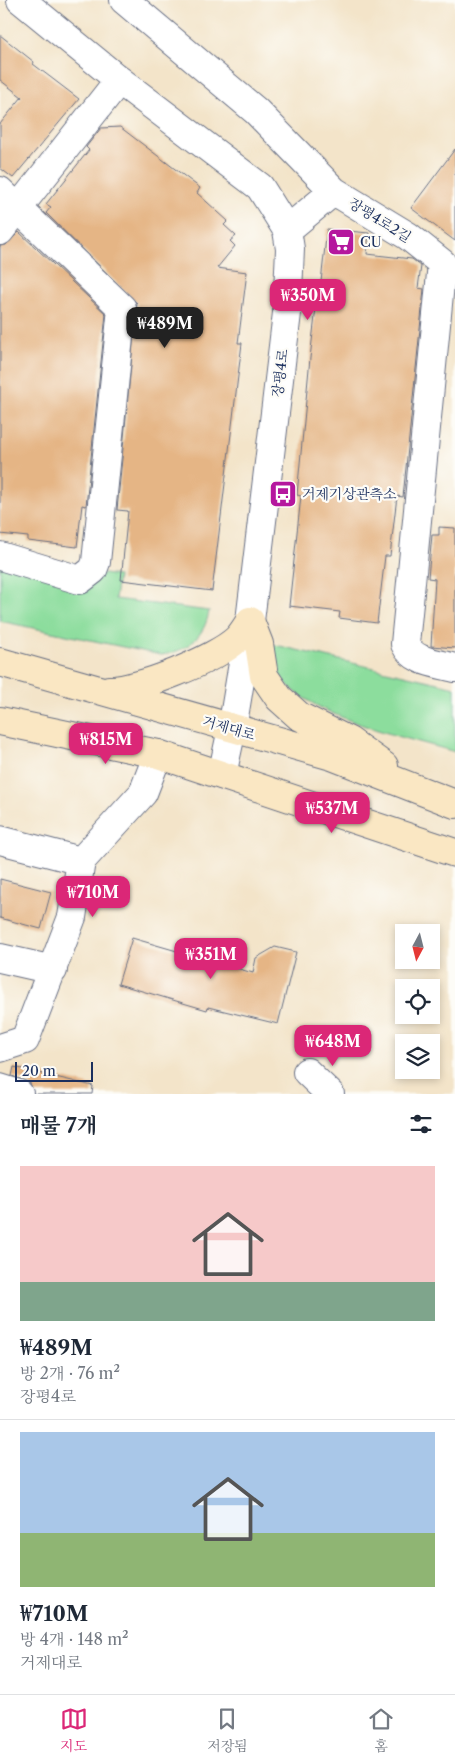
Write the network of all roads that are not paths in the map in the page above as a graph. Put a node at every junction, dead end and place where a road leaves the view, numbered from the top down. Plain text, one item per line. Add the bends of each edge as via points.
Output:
1 (21, 0) edge
2 (124, 0) edge
3 (119, 80) junction
4 (334, 191) junction
5 (9, 199) edge
6 (287, 230) junction
7 (0, 231) edge
8 (448, 267) edge
9 (0, 556) edge
10 (250, 621) junction
11 (0, 662) edge
12 (455, 668) edge
13 (93, 689) junction
14 (0, 721) edge
15 (232, 729) junction
16 (158, 754) junction
17 (222, 775) junction
18 (396, 781) junction
19 (455, 804) edge
20 (0, 840) edge
21 (455, 853) edge
22 (81, 861) junction
23 (0, 958) edge
24 (53, 970) junction
25 (0, 1048) edge
26 (307, 1072) dead end
27 (0, 1088) edge
28 (19, 1094) edge
29 (330, 1094) edge

1 - 3 street, 장평4로
2 - 4 street, 장평4로2길 via 256,111
3 - 5 street
3 - 6 street, 장평4로 via 260,187
4 - 6 street
4 - 8 street, 장평4로2길 via 408,236
5 - 7 street
5 - 9 street via 122,308 96,562 80,580
6 - 10 street, 장평4로 via 290,248 287,313
8 - 12 street, 장평4로2길 via 404,644 408,652 417,658
10 - 13 main road via 236,640 177,672 120,690
10 - 15 street, 장평4로
10 - 18 main road via 264,676 279,698 298,716 349,741 385,766
11 - 13 main road, 거제대로
13 - 15 main road, 거제대로
14 - 16 main road
15 - 17 street, 장평4로
15 - 18 main road, 거제대로 via 332,756
16 - 17 main road
16 - 22 street via 143,793
17 - 21 main road
18 - 19 main road, 거제대로
20 - 22 street
22 - 24 street via 72,917
23 - 24 street
24 - 25 street via 25,1040
26 - 29 street
27 - 28 street

